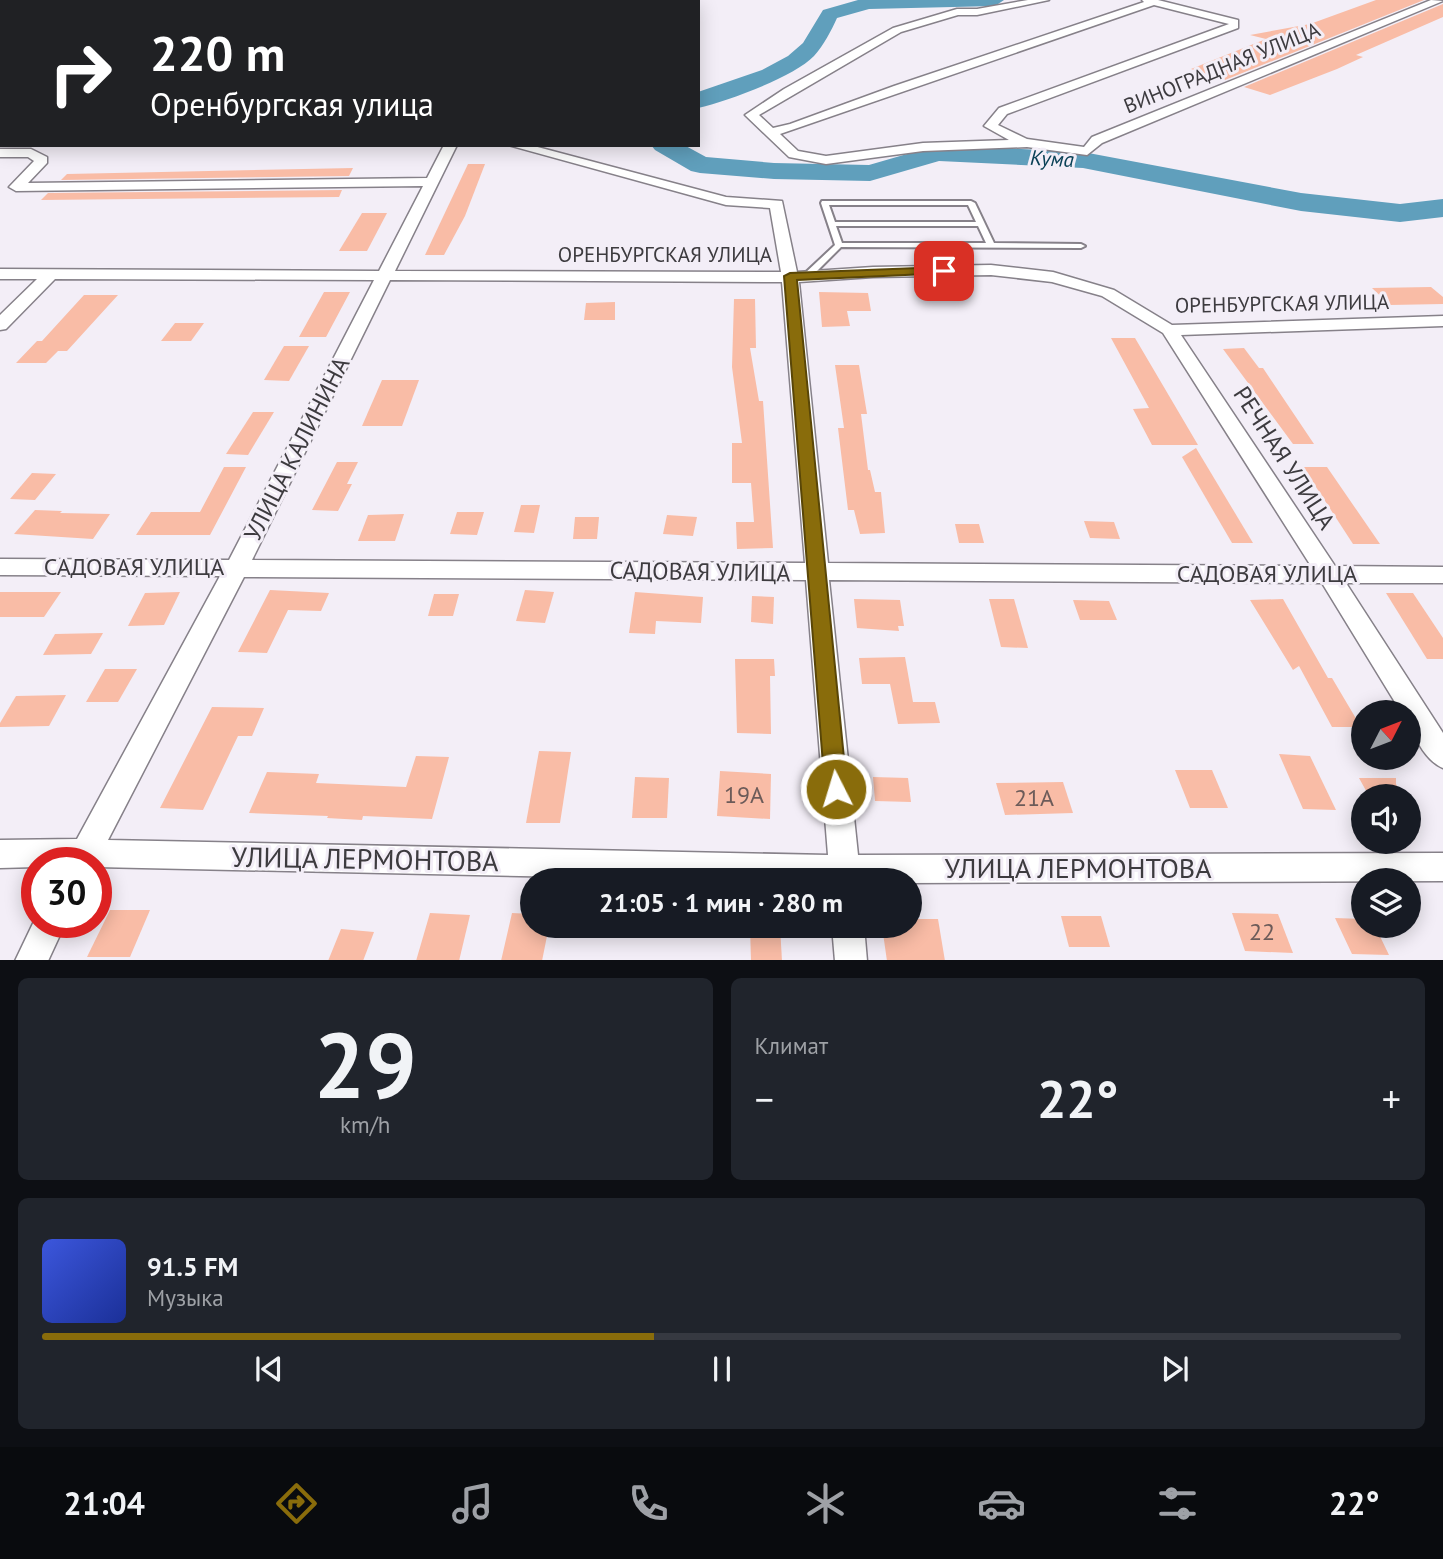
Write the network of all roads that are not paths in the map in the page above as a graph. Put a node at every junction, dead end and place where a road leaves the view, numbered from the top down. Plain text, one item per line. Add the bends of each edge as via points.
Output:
1 (1044, 0) edge
2 (1439, 0) edge
3 (1150, 1) edge
4 (770, 133) junction
5 (1027, 143) junction
6 (450, 147) edge
7 (522, 147) edge
8 (0, 153) edge
9 (432, 182) junction
10 (831, 224) junction
11 (980, 224) junction
12 (839, 245) junction
13 (990, 245) junction
14 (1081, 246) dead end
15 (0, 274) edge
16 (51, 274) junction
17 (387, 274) junction
18 (798, 277) junction
19 (1443, 321) edge
20 (0, 325) edge
21 (1169, 330) junction
22 (0, 567) edge
23 (237, 567) junction
24 (816, 573) junction
25 (1329, 575) junction
26 (1443, 575) edge
27 (1443, 756) edge
28 (89, 847) edge
29 (0, 854) edge
30 (21, 855) edge
31 (112, 859) edge
32 (1443, 867) edge
33 (531, 868) edge
34 (843, 868) edge
35 (922, 874) edge
36 (42, 938) edge
37 (849, 938) edge
38 (31, 960) edge
39 (851, 960) edge

1 - 4 street via 957,12 897,30 751,115
2 - 5 street, ВИНОГРАДНАЯ УЛИЦА via 1097,140 1087,150
3 - 4 street
3 - 5 street via 1234,22 1234,26 1003,111 990,126
4 - 5 street via 794,154 826,160 923,147
6 - 9 street, УЛИЦА КАЛИНИНА
7 - 18 street via 726,201 777,204
8 - 9 street via 31,153 42,160 16,187
9 - 17 street, УЛИЦА КАЛИНИНА
10 - 11 lane
10 - 11 lane via 825,203 971,203
10 - 12 lane
11 - 13 lane
12 - 13 lane
12 - 18 lane
13 - 14 lane
15 - 16 street, ОРЕНБУРГСКАЯ УЛИЦА
16 - 17 street, ОРЕНБУРГСКАЯ УЛИЦА
16 - 20 street
17 - 18 street, ОРЕНБУРГСКАЯ УЛИЦА
17 - 23 street, УЛИЦА КАЛИНИНА
18 - 21 street, ОРЕНБУРГСКАЯ УЛИЦА via 991,270 1054,277 1108,293
18 - 24 street
19 - 21 street, ОРЕНБУРГСКАЯ УЛИЦА
21 - 25 street, РЕЧНАЯ УЛИЦА
22 - 23 street, САДОВАЯ УЛИЦА
23 - 24 street, САДОВАЯ УЛИЦА
23 - 28 street, УЛИЦА КАЛИНИНА
24 - 25 street, САДОВАЯ УЛИЦА
24 - 34 street
25 - 26 street, САДОВАЯ УЛИЦА
25 - 27 street, РЕЧНАЯ УЛИЦА
29 - 30 street, УЛИЦА ЛЕРМОНТОВА
31 - 33 street, УЛИЦА ЛЕРМОНТОВА
32 - 35 street, УЛИЦА ЛЕРМОНТОВА
36 - 38 street
37 - 39 street

